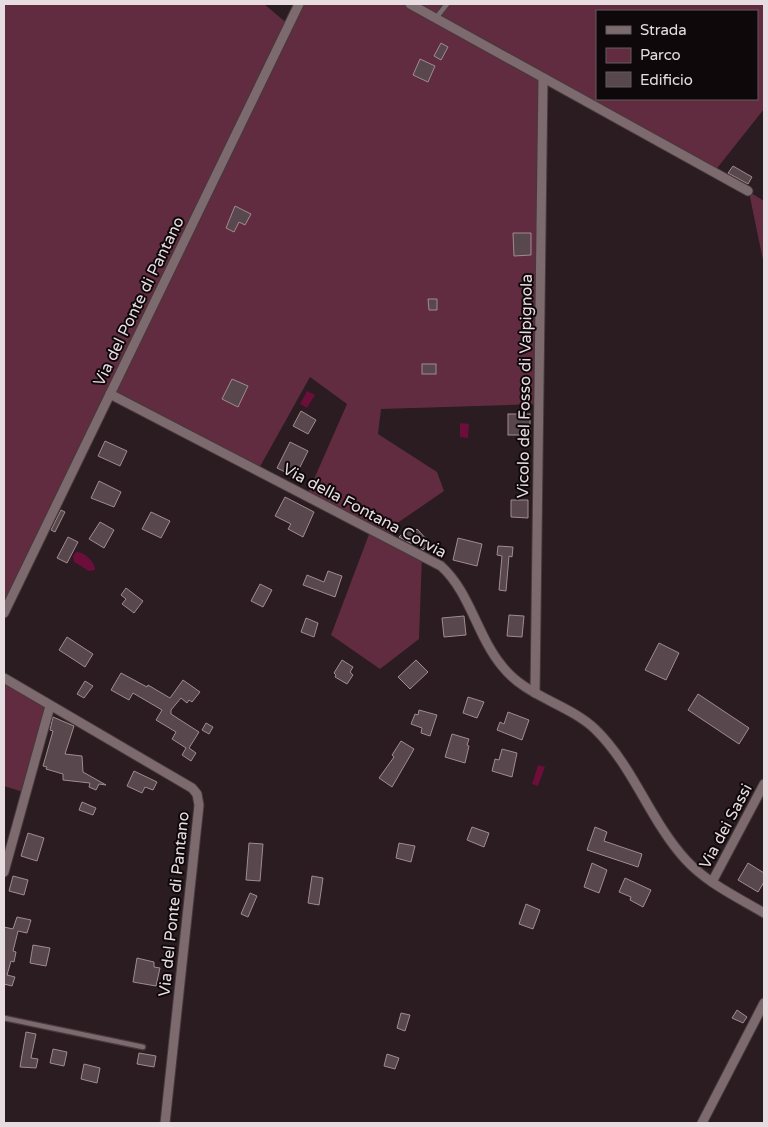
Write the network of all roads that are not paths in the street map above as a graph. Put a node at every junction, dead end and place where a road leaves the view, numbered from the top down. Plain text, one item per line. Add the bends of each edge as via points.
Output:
1 (299, 4) edge
2 (410, 4) edge
3 (447, 4) edge
4 (436, 18) junction
5 (543, 78) junction
6 (748, 191) dead end
7 (110, 394) junction
8 (4, 612) edge
9 (4, 678) edge
10 (535, 693) junction
11 (50, 706) junction
12 (764, 784) edge
13 (4, 872) edge
14 (712, 882) junction
15 (764, 913) edge
16 (764, 1003) edge
17 (4, 1018) edge
18 (143, 1047) dead end
19 (165, 1123) edge
20 (702, 1123) edge

1 - 7 street, Via del Ponte di Pantano
2 - 4 street
3 - 4 lane
4 - 5 street
5 - 6 street
5 - 10 street, Vicolo del Fosso di Valpignola
7 - 8 street, Via del Ponte di Pantano
7 - 10 street, Via della Fontana Corvia via 438,564 458,587 497,660 516,682
9 - 11 street, Via del Ponte di Pantano
10 - 14 street, Via della Fontana Corvia via 578,715 599,733 622,762 681,854
11 - 13 street
11 - 19 street, Via del Ponte di Pantano via 198,794
12 - 14 street, Via dei Sassi
14 - 15 street, Via della Fontana Corvia
16 - 20 street
17 - 18 lane

